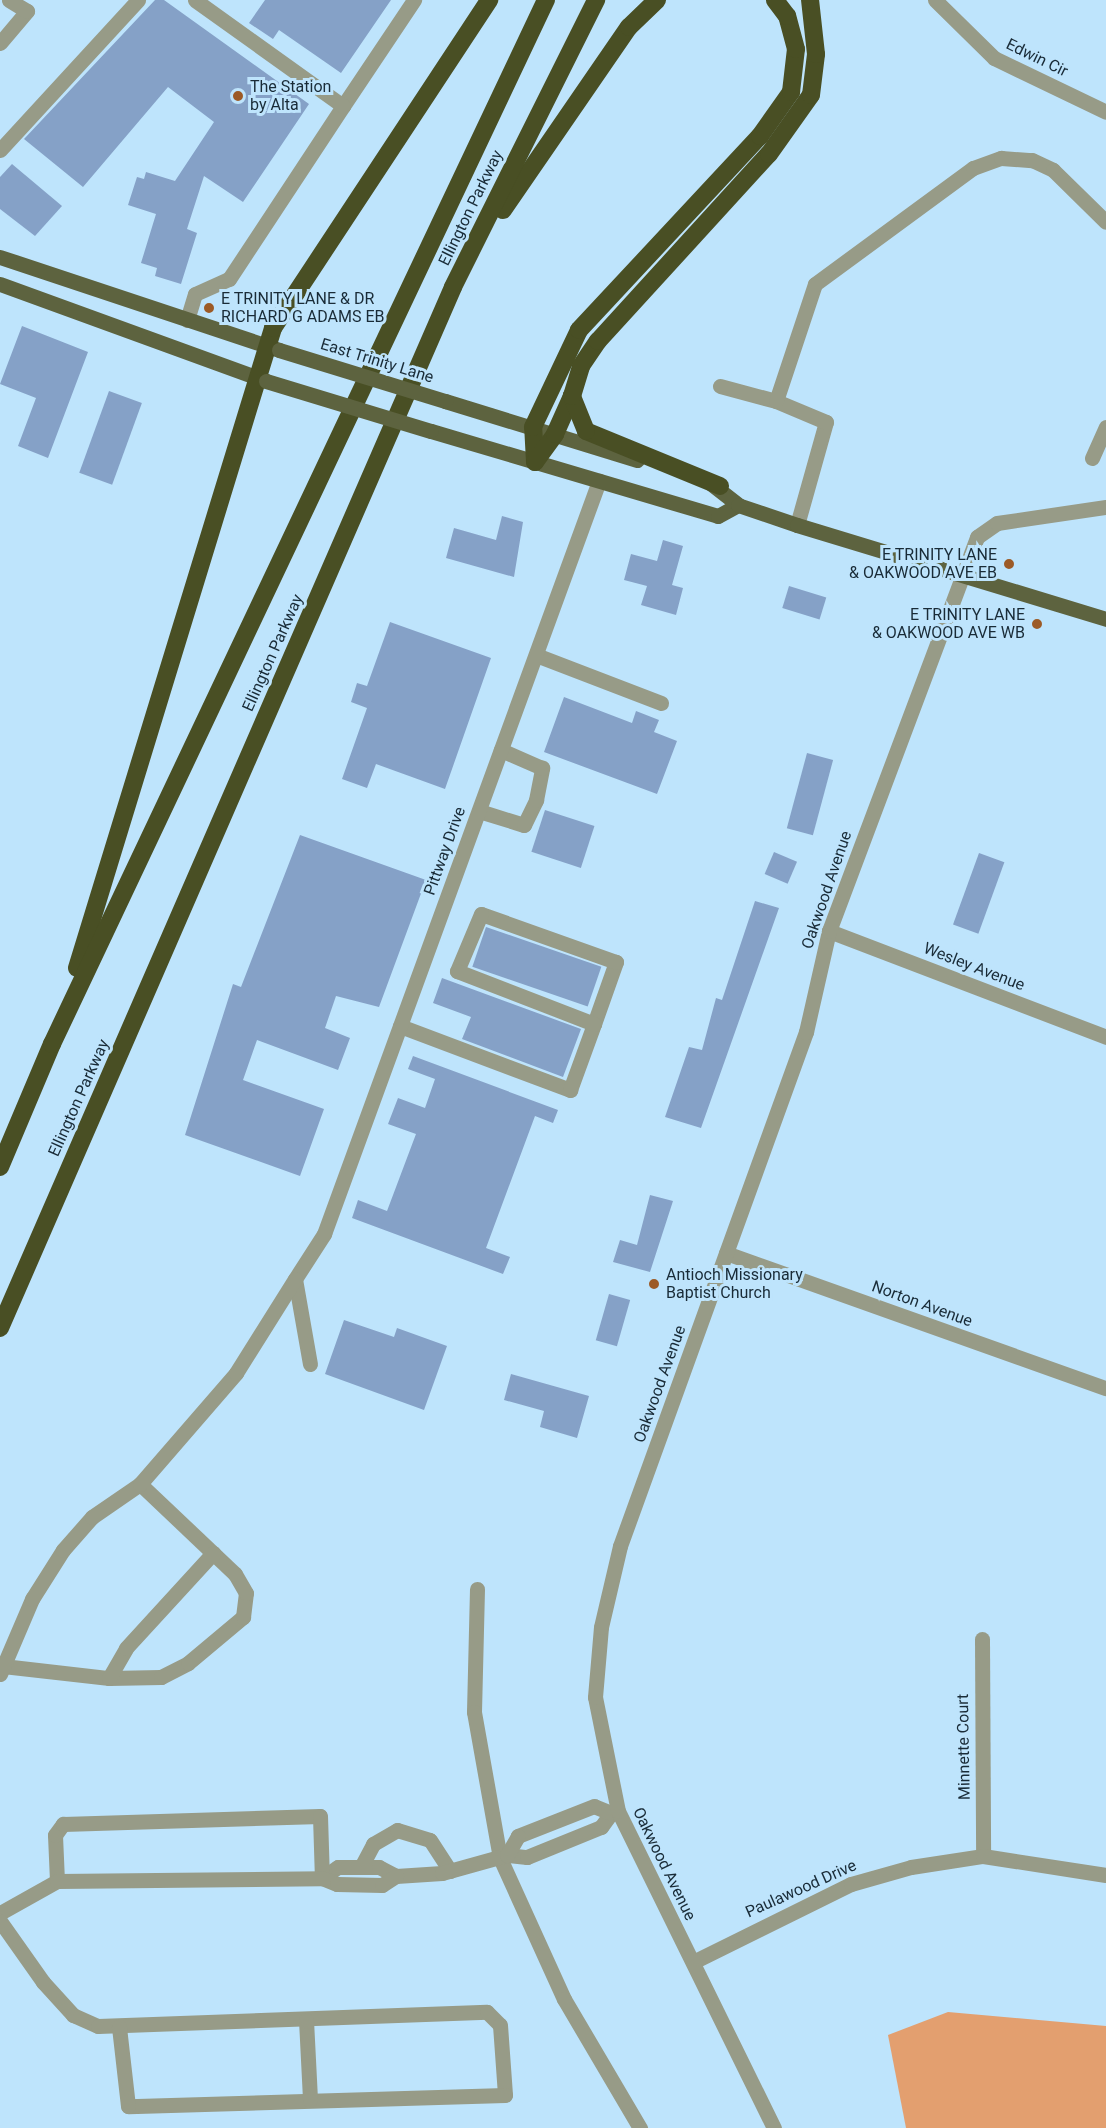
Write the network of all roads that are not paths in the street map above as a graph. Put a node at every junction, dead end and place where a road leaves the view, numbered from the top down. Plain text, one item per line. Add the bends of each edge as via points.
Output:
1 (9, 0) edge
2 (138, 0) edge
3 (195, 0) edge
4 (414, 0) edge
5 (489, 0) edge
6 (546, 0) edge
7 (596, 0) edge
8 (657, 0) edge
9 (775, 0) edge
10 (810, 0) edge
11 (935, 0) edge
12 (32, 6) edge
13 (0, 43) edge
14 (343, 106) junction
15 (1106, 112) edge
16 (0, 150) edge
17 (1106, 222) edge
18 (0, 257) edge
19 (0, 284) edge
20 (453, 287) junction
21 (187, 320) junction
22 (273, 348) junction
23 (261, 380) junction
24 (720, 386) dead end
25 (572, 396) junction
26 (776, 401) junction
27 (533, 427) junction
28 (1106, 427) edge
29 (555, 435) junction
30 (1092, 458) dead end
31 (535, 462) junction
32 (599, 481) junction
33 (720, 486) junction
34 (738, 505) junction
35 (1106, 507) edge
36 (797, 525) junction
37 (961, 577) junction
38 (1106, 619) edge
39 (536, 655) junction
40 (661, 703) dead end
41 (501, 750) junction
42 (478, 811) junction
43 (829, 931) junction
44 (594, 1024) junction
45 (400, 1026) junction
46 (1106, 1037) edge
47 (52, 1044) junction
48 (0, 1167) edge
49 (726, 1253) junction
50 (295, 1279) junction
51 (0, 1328) edge
52 (310, 1364) dead end
53 (1106, 1388) edge
54 (140, 1484) junction
55 (213, 1553) junction
56 (477, 1589) dead end
57 (982, 1639) dead end
58 (2, 1670) edge
59 (109, 1678) junction
60 (614, 1812) junction
61 (503, 1856) junction
62 (983, 1856) junction
63 (362, 1867) junction
64 (450, 1870) junction
65 (1106, 1875) edge
66 (396, 1876) junction
67 (322, 1878) junction
68 (57, 1881) junction
69 (0, 1913) edge
70 (0, 1920) edge
71 (693, 1962) junction
72 (306, 2019) junction
73 (119, 2027) junction
74 (310, 2100) junction
75 (640, 2128) edge
76 (774, 2128) edge

1 - 12 street
2 - 16 street
3 - 14 street
4 - 14 street
5 - 22 highway via 290,299
6 - 47 highway, Ellington Parkway
7 - 20 highway, Ellington Parkway
8 - 20 highway via 629,27 551,135
9 - 27 highway via 787,16 796,49 791,92 760,136 579,330
10 - 25 highway via 816,54 811,95 769,154 598,341 581,366
11 - 15 street, Edwin Cir via 994,57
12 - 13 street
14 - 21 street via 229,279 195,294
17 - 26 street via 1053,170 1032,160 1001,158 973,168 815,284
18 - 21 main road, East Trinity Lane
19 - 23 main road
20 - 51 highway, Ellington Parkway
21 - 22 main road, East Trinity Lane
22 - 23 highway
22 - 27 main road, East Trinity Lane, bridge
23 - 31 main road, bridge
23 - 47 highway via 129,812
24 - 26 street
25 - 29 highway
25 - 33 highway via 586,431
26 - 36 street via 826,422
27 - 29 main road, East Trinity Lane
27 - 31 highway
28 - 30 street
29 - 31 highway
29 - 33 main road, East Trinity Lane
31 - 32 main road
32 - 34 main road via 718,516
32 - 39 street, Pittway Drive
33 - 34 main road, East Trinity Lane
34 - 36 main road, East Trinity Lane
35 - 37 street, Oakwood Avenue via 996,523 976,537
36 - 37 main road, East Trinity Lane
37 - 38 main road, East Trinity Lane
37 - 43 street, Oakwood Avenue
39 - 40 street
39 - 41 street, Pittway Drive
41 - 42 street, Pittway Drive
41 - 42 street via 542,768 544,776 536,800 524,825
42 - 45 street, Pittway Drive
43 - 46 street, Wesley Avenue
43 - 49 street, Oakwood Avenue via 806,1032
44 - 44 street via 616,962 481,915 457,971
44 - 45 street via 570,1090
45 - 50 street, Pittway Drive via 324,1234
47 - 48 highway, Ellington Parkway
49 - 53 street, Norton Avenue
49 - 60 street, Oakwood Avenue via 620,1546 600,1628 596,1697
50 - 52 street
50 - 54 street, Pittway Drive via 236,1373
54 - 55 street
54 - 58 street, Pittway Drive via 92,1517 63,1550 32,1599
55 - 59 street via 126,1648
55 - 59 street via 246,1593 243,1617 188,1663 161,1677
56 - 61 street via 474,1712
57 - 62 street, Minnette Court
58 - 59 street
60 - 61 street via 601,1827 527,1857
60 - 61 street via 594,1806 518,1836
60 - 71 street, Oakwood Avenue
61 - 64 street
61 - 75 street via 564,1999
62 - 65 street, Paulawood Drive
62 - 71 street, Paulawood Drive via 911,1867 851,1884
63 - 64 street via 373,1844 398,1830 430,1840
63 - 66 street
63 - 67 street via 338,1867
64 - 66 street
66 - 67 street via 382,1885 337,1884
67 - 68 street
67 - 68 street via 320,1816 63,1824 55,1835
68 - 69 street
70 - 73 street via 73,2015 98,2026
71 - 76 street, Oakwood Avenue
72 - 73 street
72 - 74 street
72 - 74 street via 488,2012 500,2025 505,2095
73 - 74 street via 128,2106

